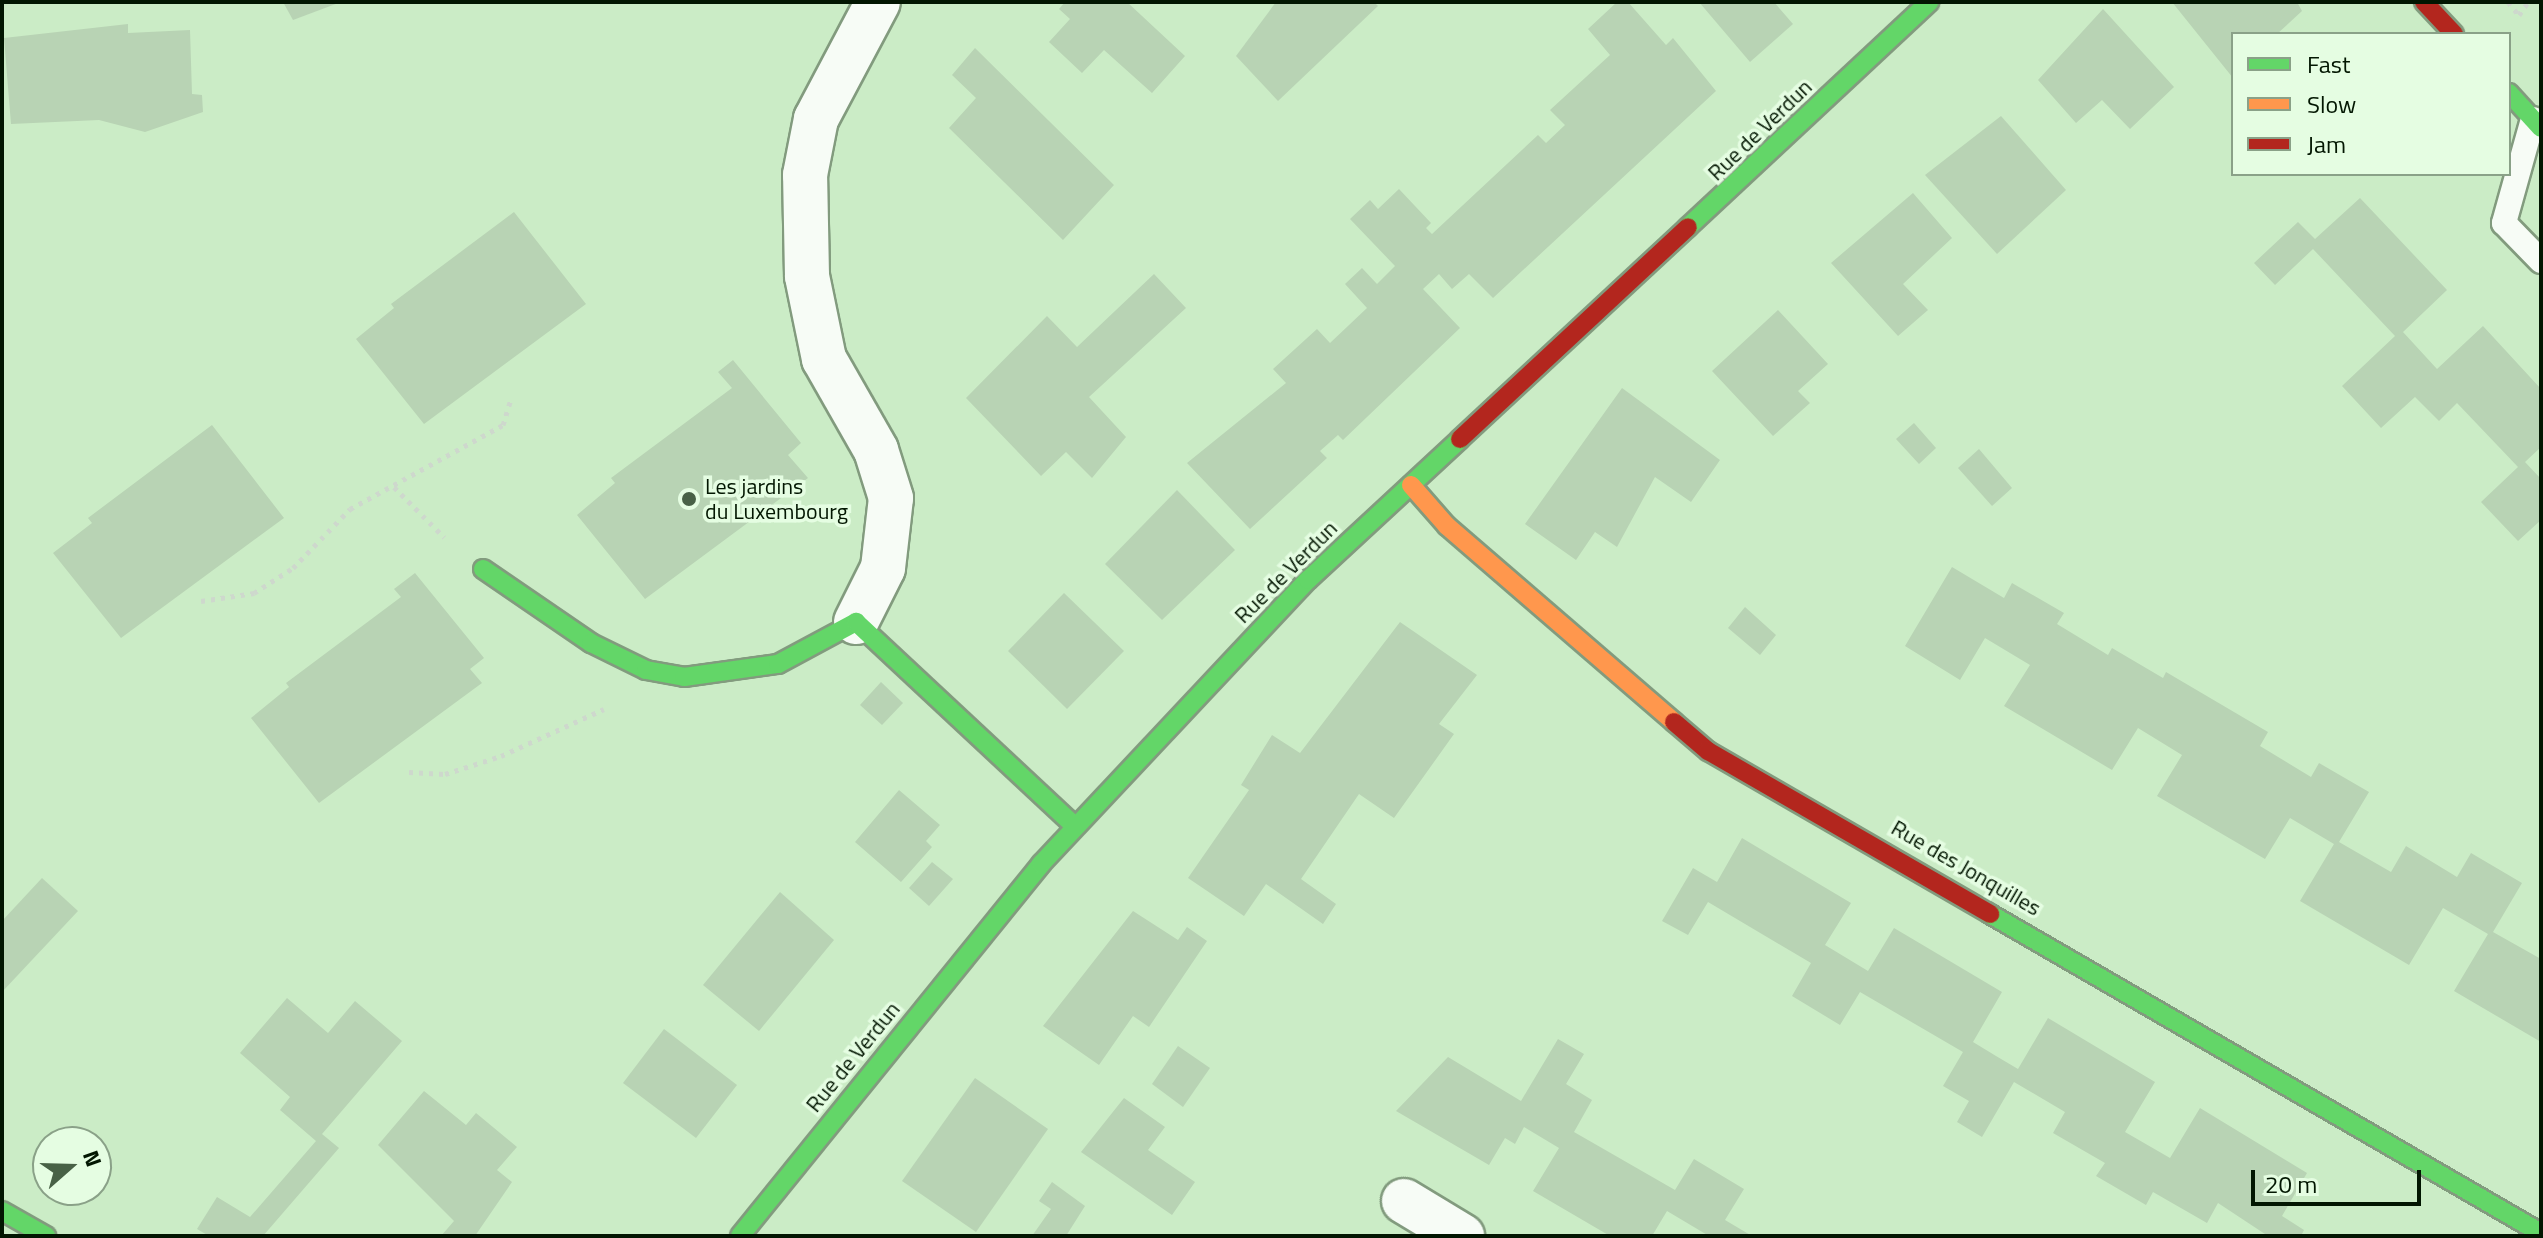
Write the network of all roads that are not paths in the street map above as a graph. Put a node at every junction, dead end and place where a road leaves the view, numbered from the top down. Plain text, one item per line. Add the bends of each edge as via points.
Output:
1 (878, 2) edge
2 (1929, 2) edge
3 (2424, 2) edge
4 (2452, 32) edge
5 (2511, 95) edge
6 (2537, 123) edge
7 (2541, 261) edge
8 (1411, 485) junction
9 (483, 569) road end
10 (856, 622) junction
11 (1075, 826) junction
12 (1404, 1201) dead end
13 (2, 1211) edge
14 (2541, 1233) edge
15 (46, 1236) edge
16 (740, 1236) edge
17 (1462, 1236) edge

1 - 10 street via 816,119 805,175 807,276 824,359 876,450 891,498 883,568
2 - 8 street, Rue de Verdun
3 - 4 street
5 - 6 street
6 - 7 lane via 2504,223
8 - 11 street, Rue de Verdun via 1308,580
8 - 14 street, Rue des Jonquilles via 1447,526 1708,751
9 - 10 street via 591,643 646,670 684,677 778,664
10 - 11 street
11 - 16 street, Rue de Verdun
12 - 17 street
13 - 15 street

